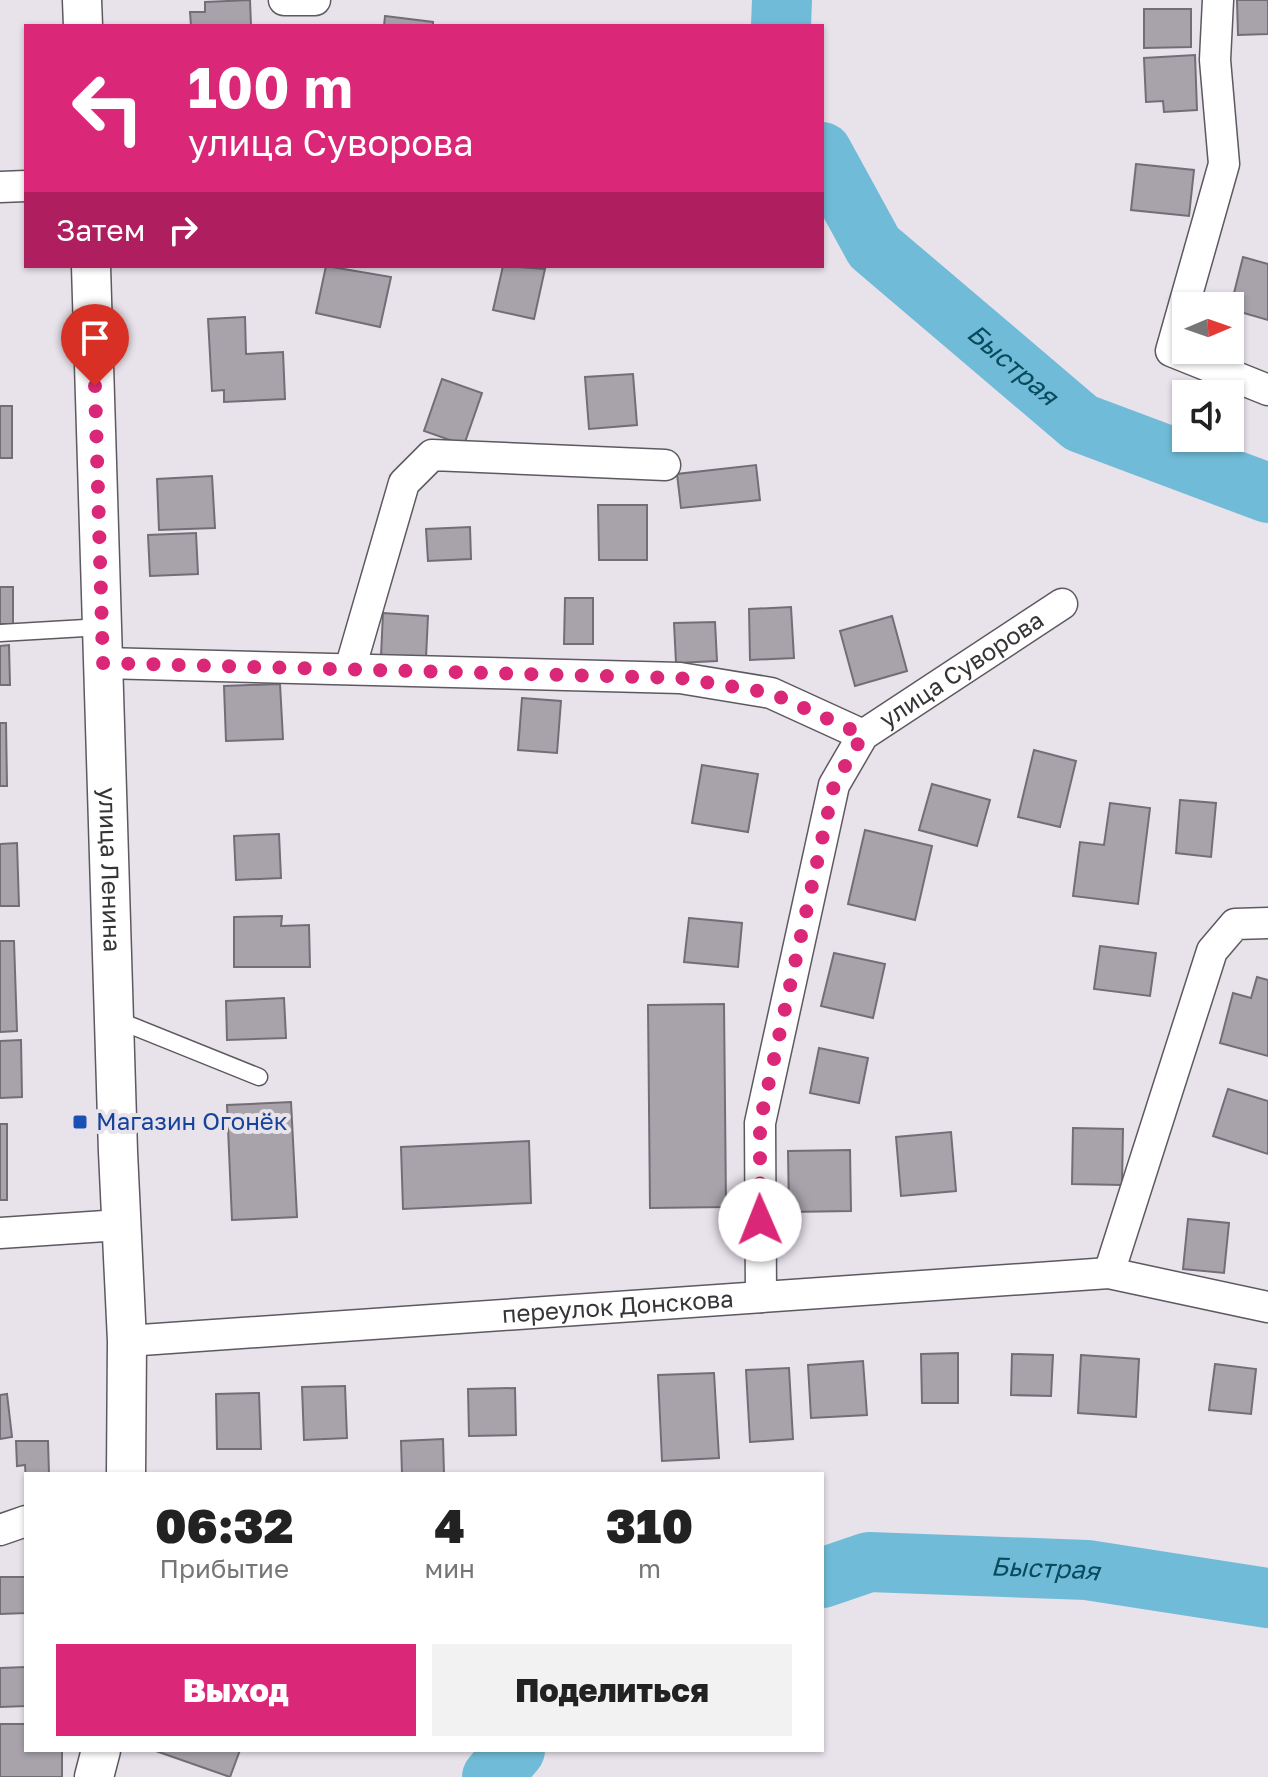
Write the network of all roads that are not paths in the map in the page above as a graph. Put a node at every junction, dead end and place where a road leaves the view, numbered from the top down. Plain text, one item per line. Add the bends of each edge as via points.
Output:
1 (82, 0) edge
2 (284, 0) edge
3 (315, 0) edge
4 (1218, 0) edge
5 (83, 24) edge
6 (24, 186) edge
7 (0, 187) edge
8 (91, 268) edge
9 (1268, 390) edge
10 (665, 465) dead end
11 (1062, 604) dead end
12 (0, 633) edge
13 (102, 645) junction
14 (350, 669) junction
15 (863, 735) junction
16 (1268, 923) edge
17 (114, 1018) junction
18 (259, 1077) dead end
19 (120, 1225) junction
20 (0, 1233) edge
21 (1109, 1273) junction
22 (761, 1297) junction
23 (1268, 1307) edge
24 (127, 1341) junction
25 (126, 1472) edge
26 (24, 1522) edge
27 (0, 1530) edge
28 (100, 1752) edge
29 (94, 1777) edge

1 - 5 street
2 - 3 street
4 - 9 street via 1215,60 1224,164 1171,351
6 - 7 street
8 - 13 street, улица Ленина
10 - 14 street via 432,455 404,483
11 - 15 street, улица Суворова
12 - 13 lane
13 - 14 street, улица Суворова
13 - 17 street, улица Ленина
14 - 15 street, улица Суворова via 680,678 771,693
15 - 22 street via 834,785 760,1123
16 - 21 street via 1235,924 1212,951
17 - 18 lane
17 - 19 street, улица Ленина
19 - 20 street
19 - 24 street, улица Ленина
21 - 22 street, переулок Донскова
21 - 23 street, переулок Донскова
22 - 24 street, переулок Донскова
24 - 25 street, улица Ленина
26 - 27 street
28 - 29 street

